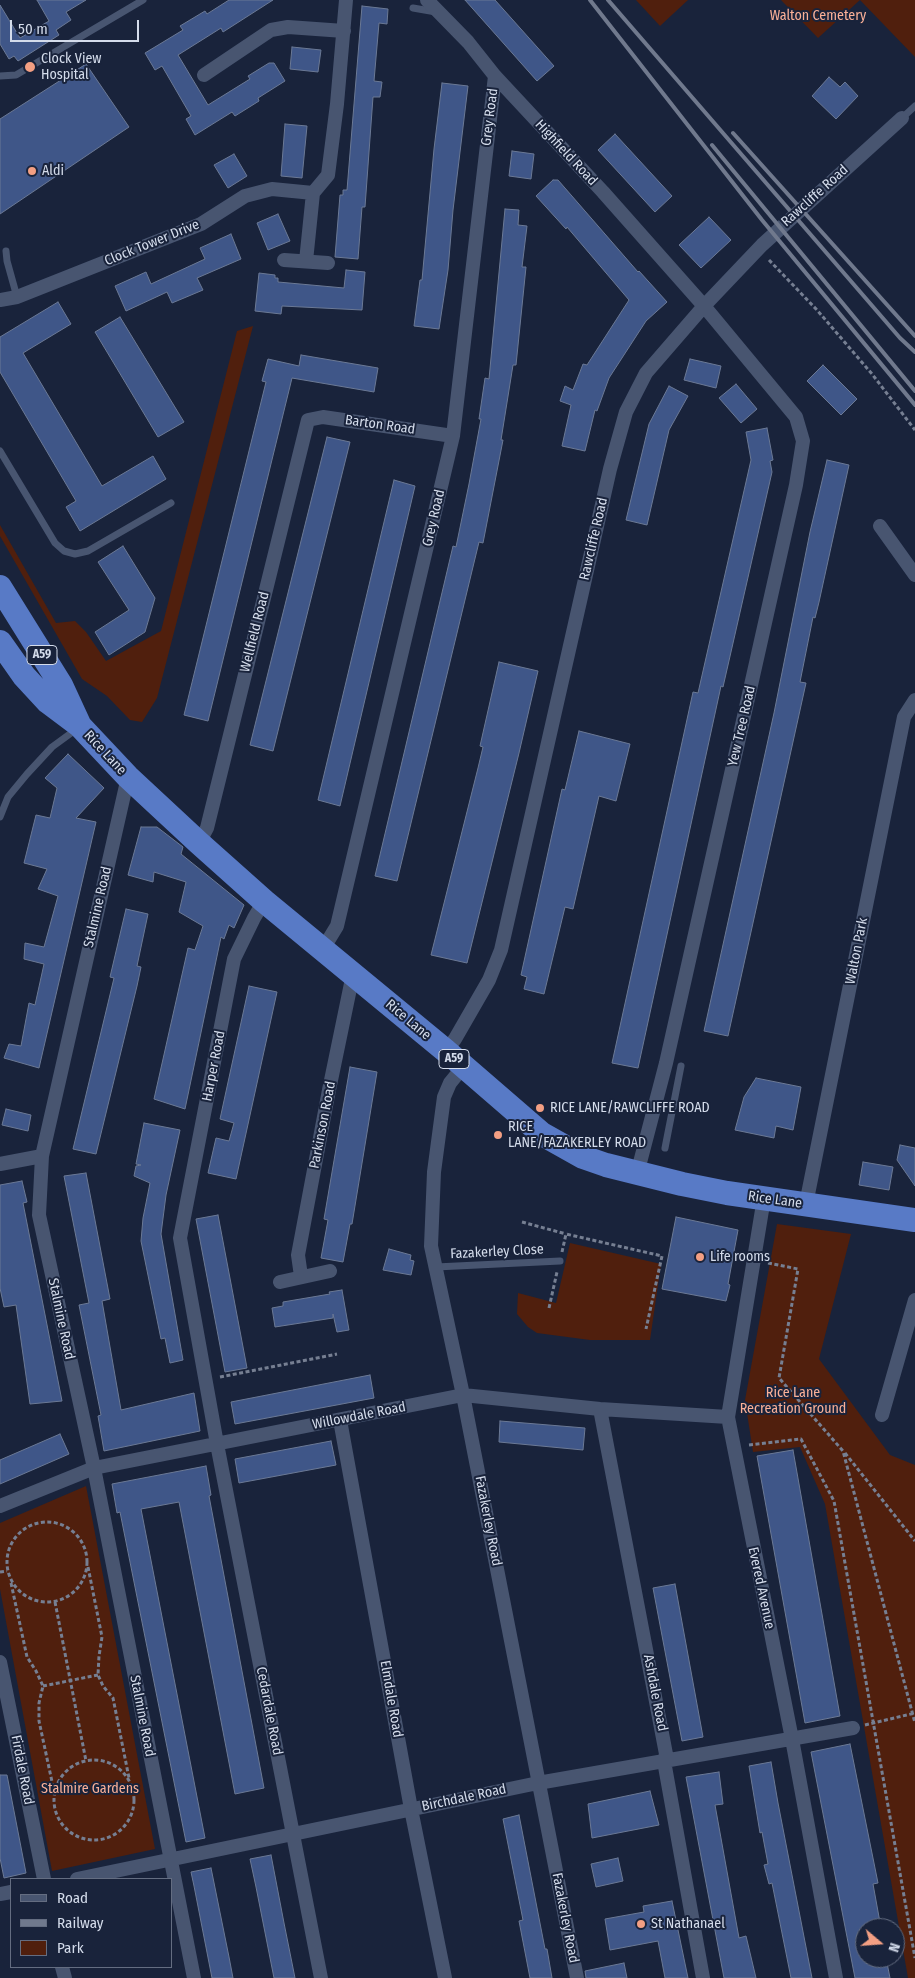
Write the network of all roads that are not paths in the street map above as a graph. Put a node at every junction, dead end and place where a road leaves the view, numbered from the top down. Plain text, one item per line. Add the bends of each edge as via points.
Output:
1 (143, 0) edge
2 (346, 0) edge
3 (427, 0) edge
4 (413, 8) dead end
5 (439, 12) junction
6 (344, 31) junction
7 (204, 75) dead end
8 (0, 76) edge
9 (495, 76) junction
10 (915, 106) edge
11 (902, 118) joint
12 (313, 193) junction
13 (6, 251) dead end
14 (284, 260) dead end
15 (306, 261) junction
16 (328, 263) dead end
17 (17, 296) junction
18 (0, 300) edge
19 (704, 306) junction
20 (308, 420) joint
21 (453, 436) junction
22 (0, 451) edge
23 (170, 503) dead end
24 (880, 526) dead end
25 (915, 575) edge
26 (0, 587) edge
27 (28, 635) junction
28 (1, 649) edge
29 (915, 700) edge
30 (80, 726) junction
31 (128, 778) junction
32 (0, 817) edge
33 (199, 843) junction
34 (264, 902) junction
35 (323, 949) junction
36 (353, 974) junction
37 (454, 1059) junction
38 (681, 1066) dead end
39 (664, 1148) dead end
40 (42, 1156) junction
41 (0, 1164) edge
42 (637, 1174) junction
43 (764, 1198) junction
44 (806, 1204) junction
45 (915, 1220) edge
46 (180, 1238) joint
47 (560, 1261) road end
48 (436, 1267) junction
49 (330, 1271) dead end
50 (301, 1276) junction
51 (280, 1282) dead end
52 (915, 1300) edge
53 (464, 1395) junction
54 (600, 1409) junction
55 (882, 1415) dead end
56 (728, 1417) junction
57 (340, 1420) junction
58 (217, 1444) junction
59 (94, 1468) junction
60 (0, 1506) edge
61 (0, 1662) edge
62 (852, 1728) road end
63 (792, 1739) junction
64 (664, 1762) junction
65 (538, 1783) junction
66 (411, 1809) junction
67 (293, 1836) junction
68 (171, 1861) junction
69 (44, 1878) edge
70 (82, 1878) edge
71 (194, 1978) edge
72 (321, 1978) edge
73 (445, 1978) edge
74 (577, 1978) edge
75 (703, 1978) edge
76 (836, 1978) edge

1 - 8 lane via 16,75
2 - 6 street
3 - 5 street, Highfield Road
4 - 5 lane
5 - 9 street, Highfield Road
6 - 7 street via 288,27 271,30
6 - 12 street via 328,175
9 - 19 street, Highfield Road
9 - 21 street, Grey Road
10 - 11 lane
11 - 19 street, Rawcliffe Road via 760,247
12 - 15 street
12 - 17 street, Clock Tower Drive via 272,189 245,196 201,224
13 - 17 lane
14 - 15 street
15 - 16 street
17 - 18 street, Clock Tower Drive
19 - 37 street, Rawcliffe Road via 646,373 626,412 610,469 500,950 489,980 456,1039
19 - 42 street, Yew Tree Road via 796,417 803,441 796,485 668,1053
20 - 21 street, Barton Road via 324,417
20 - 33 street, Wellfield Road via 207,828
21 - 35 street, Grey Road via 337,926
22 - 23 lane via 55,543 64,552 88,551
24 - 25 street
26 - 27 highway, Rice Lane / A59
27 - 28 street
27 - 30 highway, Rice Lane / A59 via 61,685
28 - 30 highway, Rice Lane / A59 via 48,702
29 - 44 street, Walton Park via 904,717
30 - 31 highway, Rice Lane / A59
30 - 32 lane via 52,747 27,774 8,797
31 - 33 highway, Rice Lane / A59
31 - 40 street, Stalmine Road
33 - 34 highway, Rice Lane / A59
34 - 35 highway, Rice Lane / A59
34 - 46 street, Harper Road via 234,959
35 - 36 highway, Rice Lane / A59
36 - 37 highway, Rice Lane / A59
36 - 50 street, Parkinson Road via 298,1255
37 - 42 highway, Rice Lane / A59 via 548,1138 606,1166
37 - 48 street, Fazakerley Road via 444,1097 434,1172 431,1246
38 - 39 lane
40 - 41 street
40 - 59 street, Stalmine Road via 39,1215
42 - 43 highway, Rice Lane / A59
43 - 44 highway, Rice Lane / A59
43 - 56 street, Evered Avenue
44 - 45 highway, Rice Lane / A59
46 - 58 street, Cedardale Road
47 - 48 lane, Fazakerley Close
48 - 53 street, Fazakerley Road
49 - 50 street
50 - 51 street
52 - 55 street
53 - 54 street, Willowdale Road
53 - 57 street, Willowdale Road
53 - 65 street, Fazakerley Road
54 - 56 street, Willowdale Road
54 - 64 street, Ashdale Road via 666,1754
56 - 63 street, Evered Avenue
57 - 58 street, Willowdale Road
57 - 66 street, Elmdale Road
58 - 59 street, Willowdale Road
58 - 67 street, Cedardale Road
59 - 60 street, Willowdale Road
59 - 68 street, Stalmine Road
61 - 69 street, Firdale Road
62 - 63 street, Birchdale Road
63 - 64 street, Birchdale Road
63 - 76 street, Evered Avenue
64 - 65 street, Birchdale Road
64 - 75 street, Ashdale Road
65 - 66 street, Birchdale Road
65 - 74 street, Fazakerley Road
66 - 67 street, Birchdale Road
66 - 73 street, Elmdale Road
67 - 68 street, Birchdale Road
67 - 72 street, Cedardale Road
68 - 70 street, Birchdale Road
68 - 71 street, Stalmine Road

